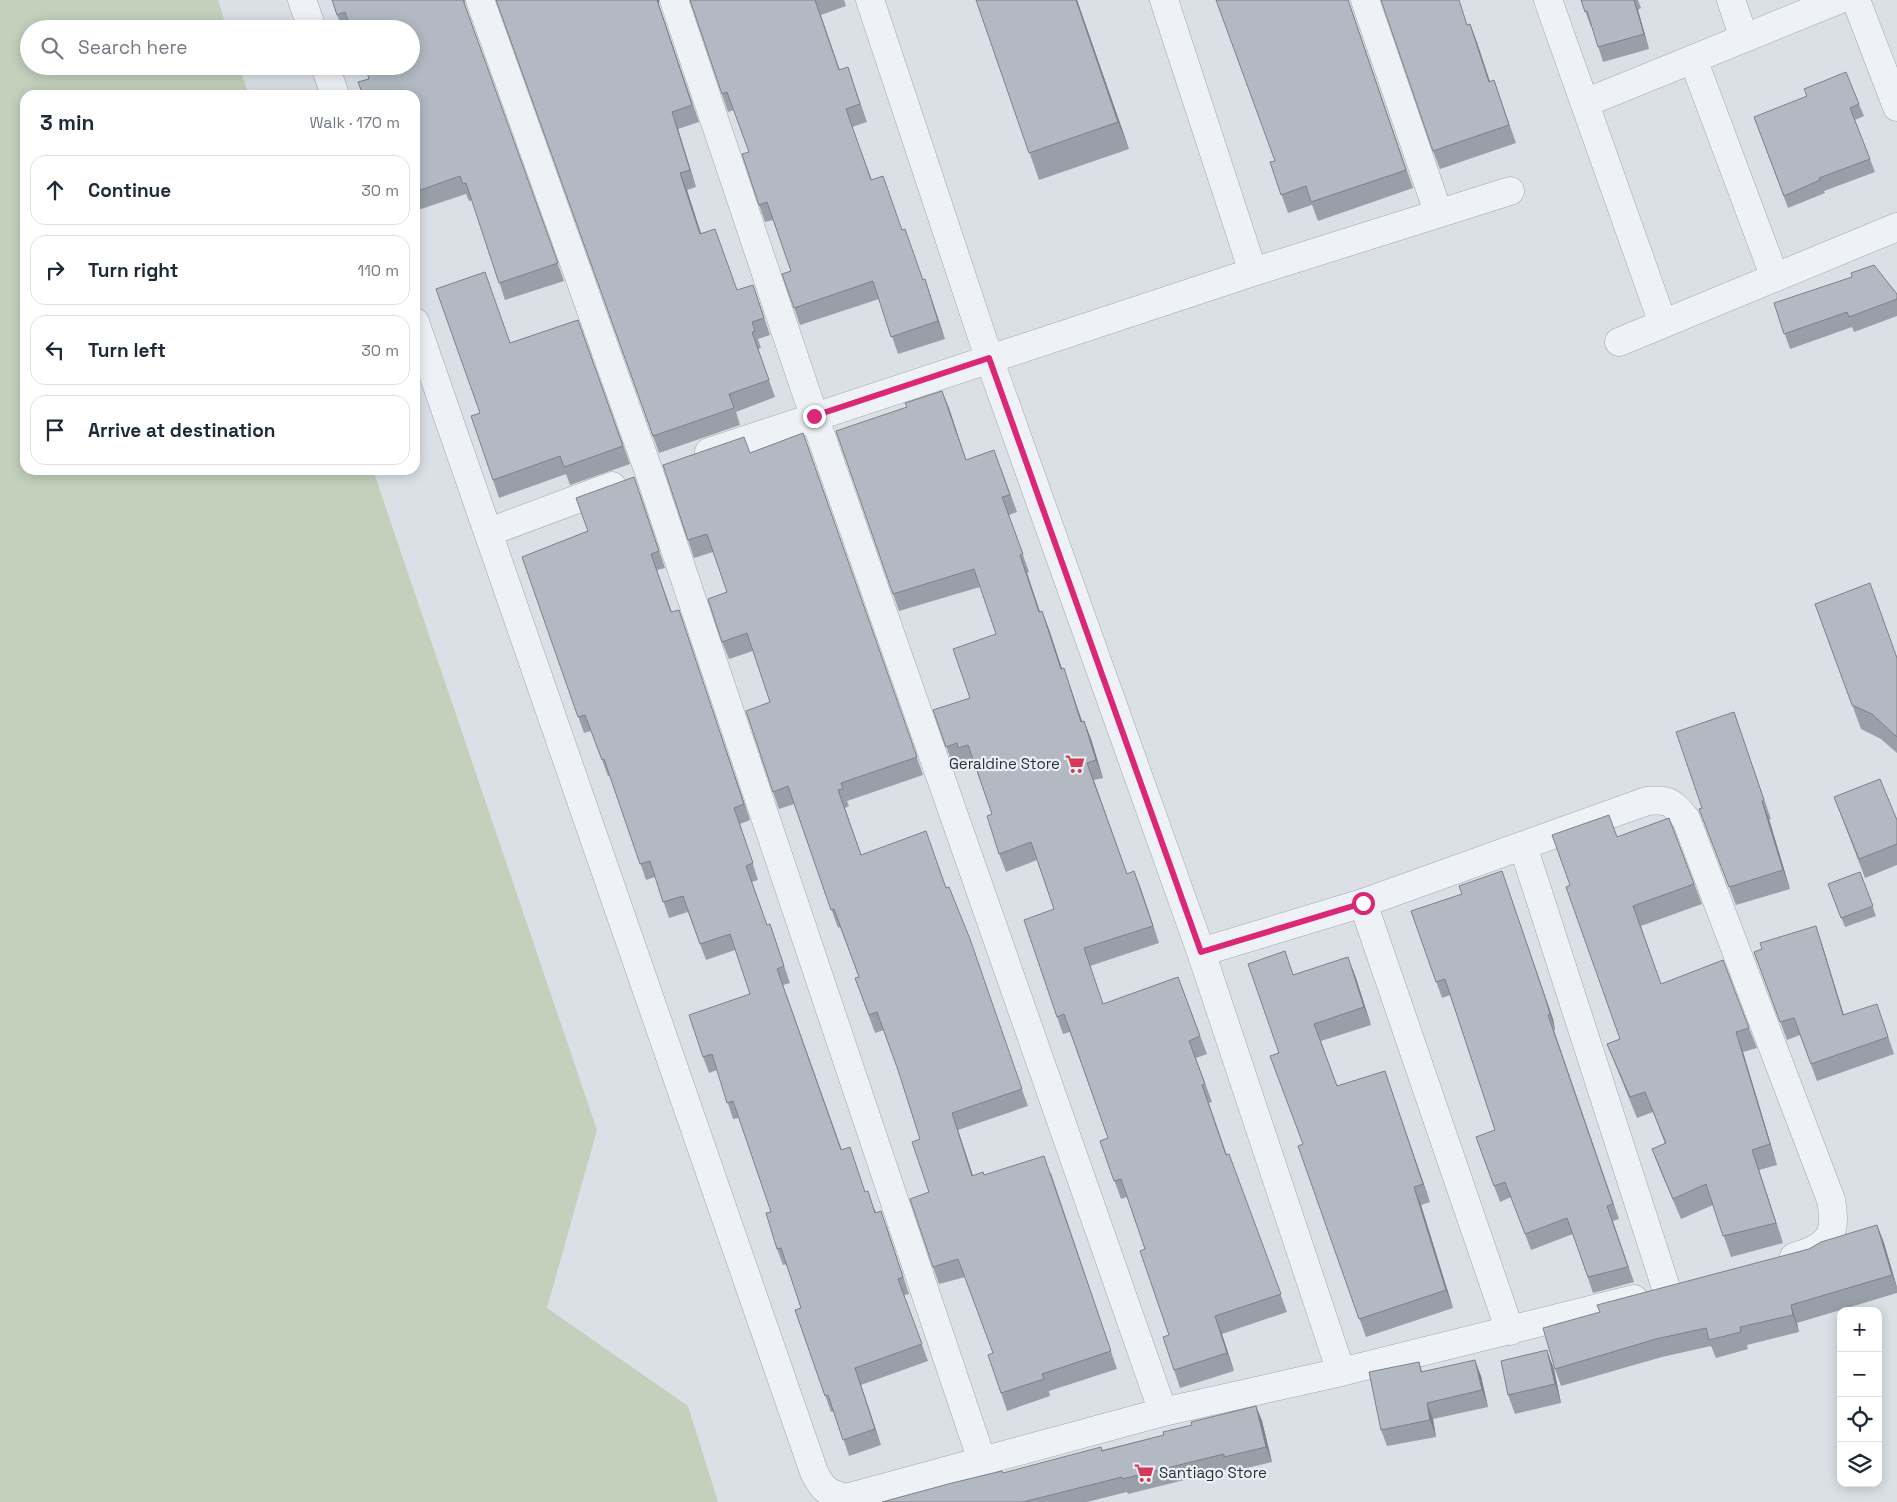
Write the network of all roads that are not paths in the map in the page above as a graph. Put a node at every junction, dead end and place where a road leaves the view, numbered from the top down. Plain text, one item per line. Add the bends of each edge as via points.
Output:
1 (302, 0) edge
2 (480, 0) edge
3 (674, 0) edge
4 (870, 0) edge
5 (1164, 0) edge
6 (1365, 0) edge
7 (1548, 0) edge
8 (1731, 0) edge
9 (1838, 0) edge
10 (1856, 0) edge
11 (309, 20) edge
12 (1744, 38) junction
13 (1693, 59) junction
14 (328, 75) edge
15 (333, 90) edge
16 (1585, 104) junction
17 (1897, 108) edge
18 (1510, 191) dead end
19 (1438, 212) junction
20 (1897, 227) edge
21 (1253, 272) junction
22 (1776, 278) junction
23 (1663, 324) junction
24 (420, 336) edge
25 (1619, 342) dead end
26 (989, 358) junction
27 (814, 416) junction
28 (649, 472) junction
29 (489, 532) junction
30 (1523, 846) junction
31 (1363, 903) junction
32 (1201, 952) junction
33 (1766, 1264) edge
34 (1694, 1284) edge
35 (1666, 1291) junction
36 (1510, 1331) junction
37 (1341, 1372) junction
38 (1163, 1412) junction
39 (982, 1461) junction

1 - 11 street
2 - 28 street
3 - 27 street
4 - 26 street
5 - 21 street
6 - 19 street
7 - 16 street
8 - 12 street
9 - 12 street
10 - 17 street
12 - 13 street
13 - 16 street
13 - 22 street
14 - 15 street
16 - 23 street
18 - 19 street
19 - 21 street
20 - 22 street
21 - 26 street
22 - 23 street
23 - 25 street
24 - 29 street
26 - 27 street
26 - 32 street
27 - 28 street
27 - 38 street
28 - 29 street
28 - 39 street
29 - 39 street via 820,1485 830,1494 846,1498
30 - 31 street
30 - 33 street via 1648,801 1666,800 1686,818 1831,1200 1832,1234 1825,1244 1812,1252
30 - 35 street
31 - 32 street
31 - 36 street
32 - 37 street
34 - 35 street
35 - 36 street
36 - 37 street
37 - 38 street
38 - 39 street

